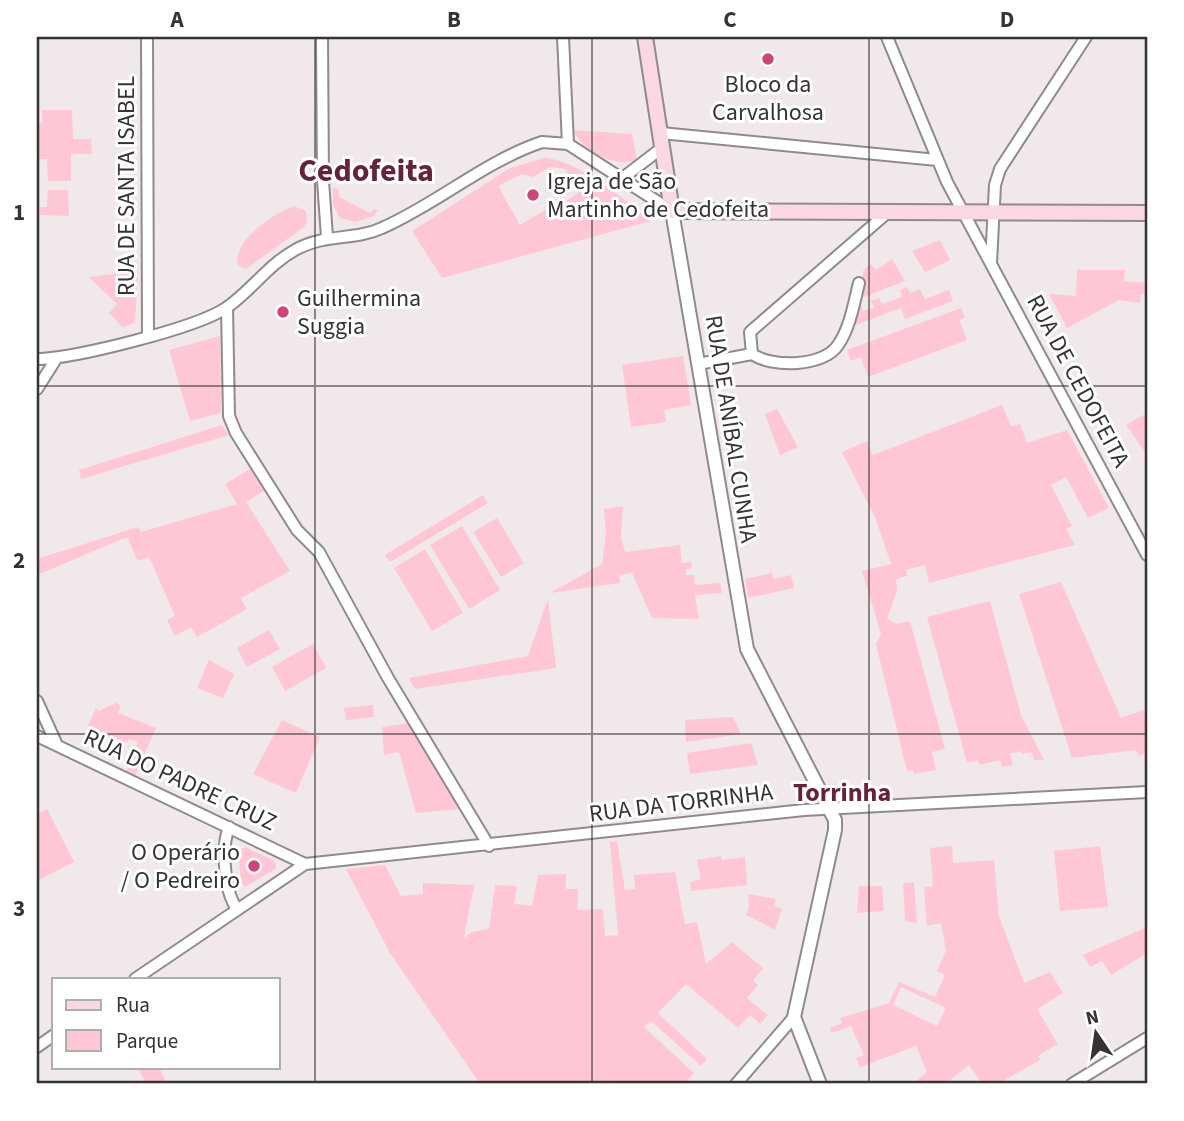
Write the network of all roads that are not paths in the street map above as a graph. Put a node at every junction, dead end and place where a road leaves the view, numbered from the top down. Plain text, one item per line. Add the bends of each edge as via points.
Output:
1 (147, 37) edge
2 (322, 37) edge
3 (563, 37) edge
4 (645, 37) edge
5 (887, 37) edge
6 (1086, 37) edge
7 (662, 140) junction
8 (568, 144) junction
9 (937, 160) junction
10 (621, 180) junction
11 (672, 211) junction
12 (887, 213) junction
13 (963, 213) junction
14 (1147, 213) edge
15 (995, 214) junction
16 (327, 237) junction
17 (991, 263) junction
18 (859, 283) dead end
19 (227, 307) junction
20 (148, 336) junction
21 (752, 354) junction
22 (37, 359) edge
23 (56, 359) junction
24 (698, 364) junction
25 (37, 389) edge
26 (1147, 555) edge
27 (37, 701) edge
28 (37, 736) edge
29 (57, 746) junction
30 (1147, 792) edge
31 (831, 809) junction
32 (229, 827) junction
33 (489, 846) junction
34 (305, 864) junction
35 (237, 909) junction
36 (136, 978) edge
37 (794, 1017) junction
38 (52, 1036) edge
39 (1147, 1038) edge
40 (37, 1047) edge
41 (736, 1084) edge
42 (820, 1084) edge
43 (1072, 1084) edge

1 - 20 street, RUA DE SANTA ISABEL
2 - 16 street
3 - 8 street
4 - 7 main road, RUA DE ANÍBAL CUNHA
5 - 9 street, RUA DE CEDOFEITA
6 - 15 street via 1003,163 995,185
7 - 9 street
7 - 10 street
7 - 11 main road, RUA DE ANÍBAL CUNHA
8 - 10 street
8 - 16 street via 536,144 380,229
9 - 13 street, RUA DE CEDOFEITA
10 - 11 street
11 - 12 main road
11 - 24 street, RUA DE ANÍBAL CUNHA
12 - 13 main road
12 - 21 street via 750,332
13 - 15 main road
13 - 17 street, RUA DE CEDOFEITA
14 - 15 main road
15 - 17 street
16 - 19 street via 285,256
17 - 26 street, RUA DE CEDOFEITA
18 - 21 street via 845,329 831,352 802,362 776,364
19 - 20 street
19 - 33 street via 229,416 236,433 297,530 319,552
20 - 23 street
21 - 24 street
22 - 23 street
23 - 25 street
24 - 31 street, RUA DE ANÍBAL CUNHA via 747,649
27 - 29 street
28 - 29 street, RUA DO PADRE CRUZ
29 - 32 street, RUA DO PADRE CRUZ
30 - 31 street, RUA DA TORRINHA
31 - 33 street, RUA DA TORRINHA
31 - 37 street via 835,830
32 - 34 street, RUA DO PADRE CRUZ
32 - 35 street via 225,838 230,900
33 - 34 street, RUA DA TORRINHA
34 - 35 street
35 - 36 street
37 - 41 street
37 - 42 street
38 - 40 street
39 - 43 street

